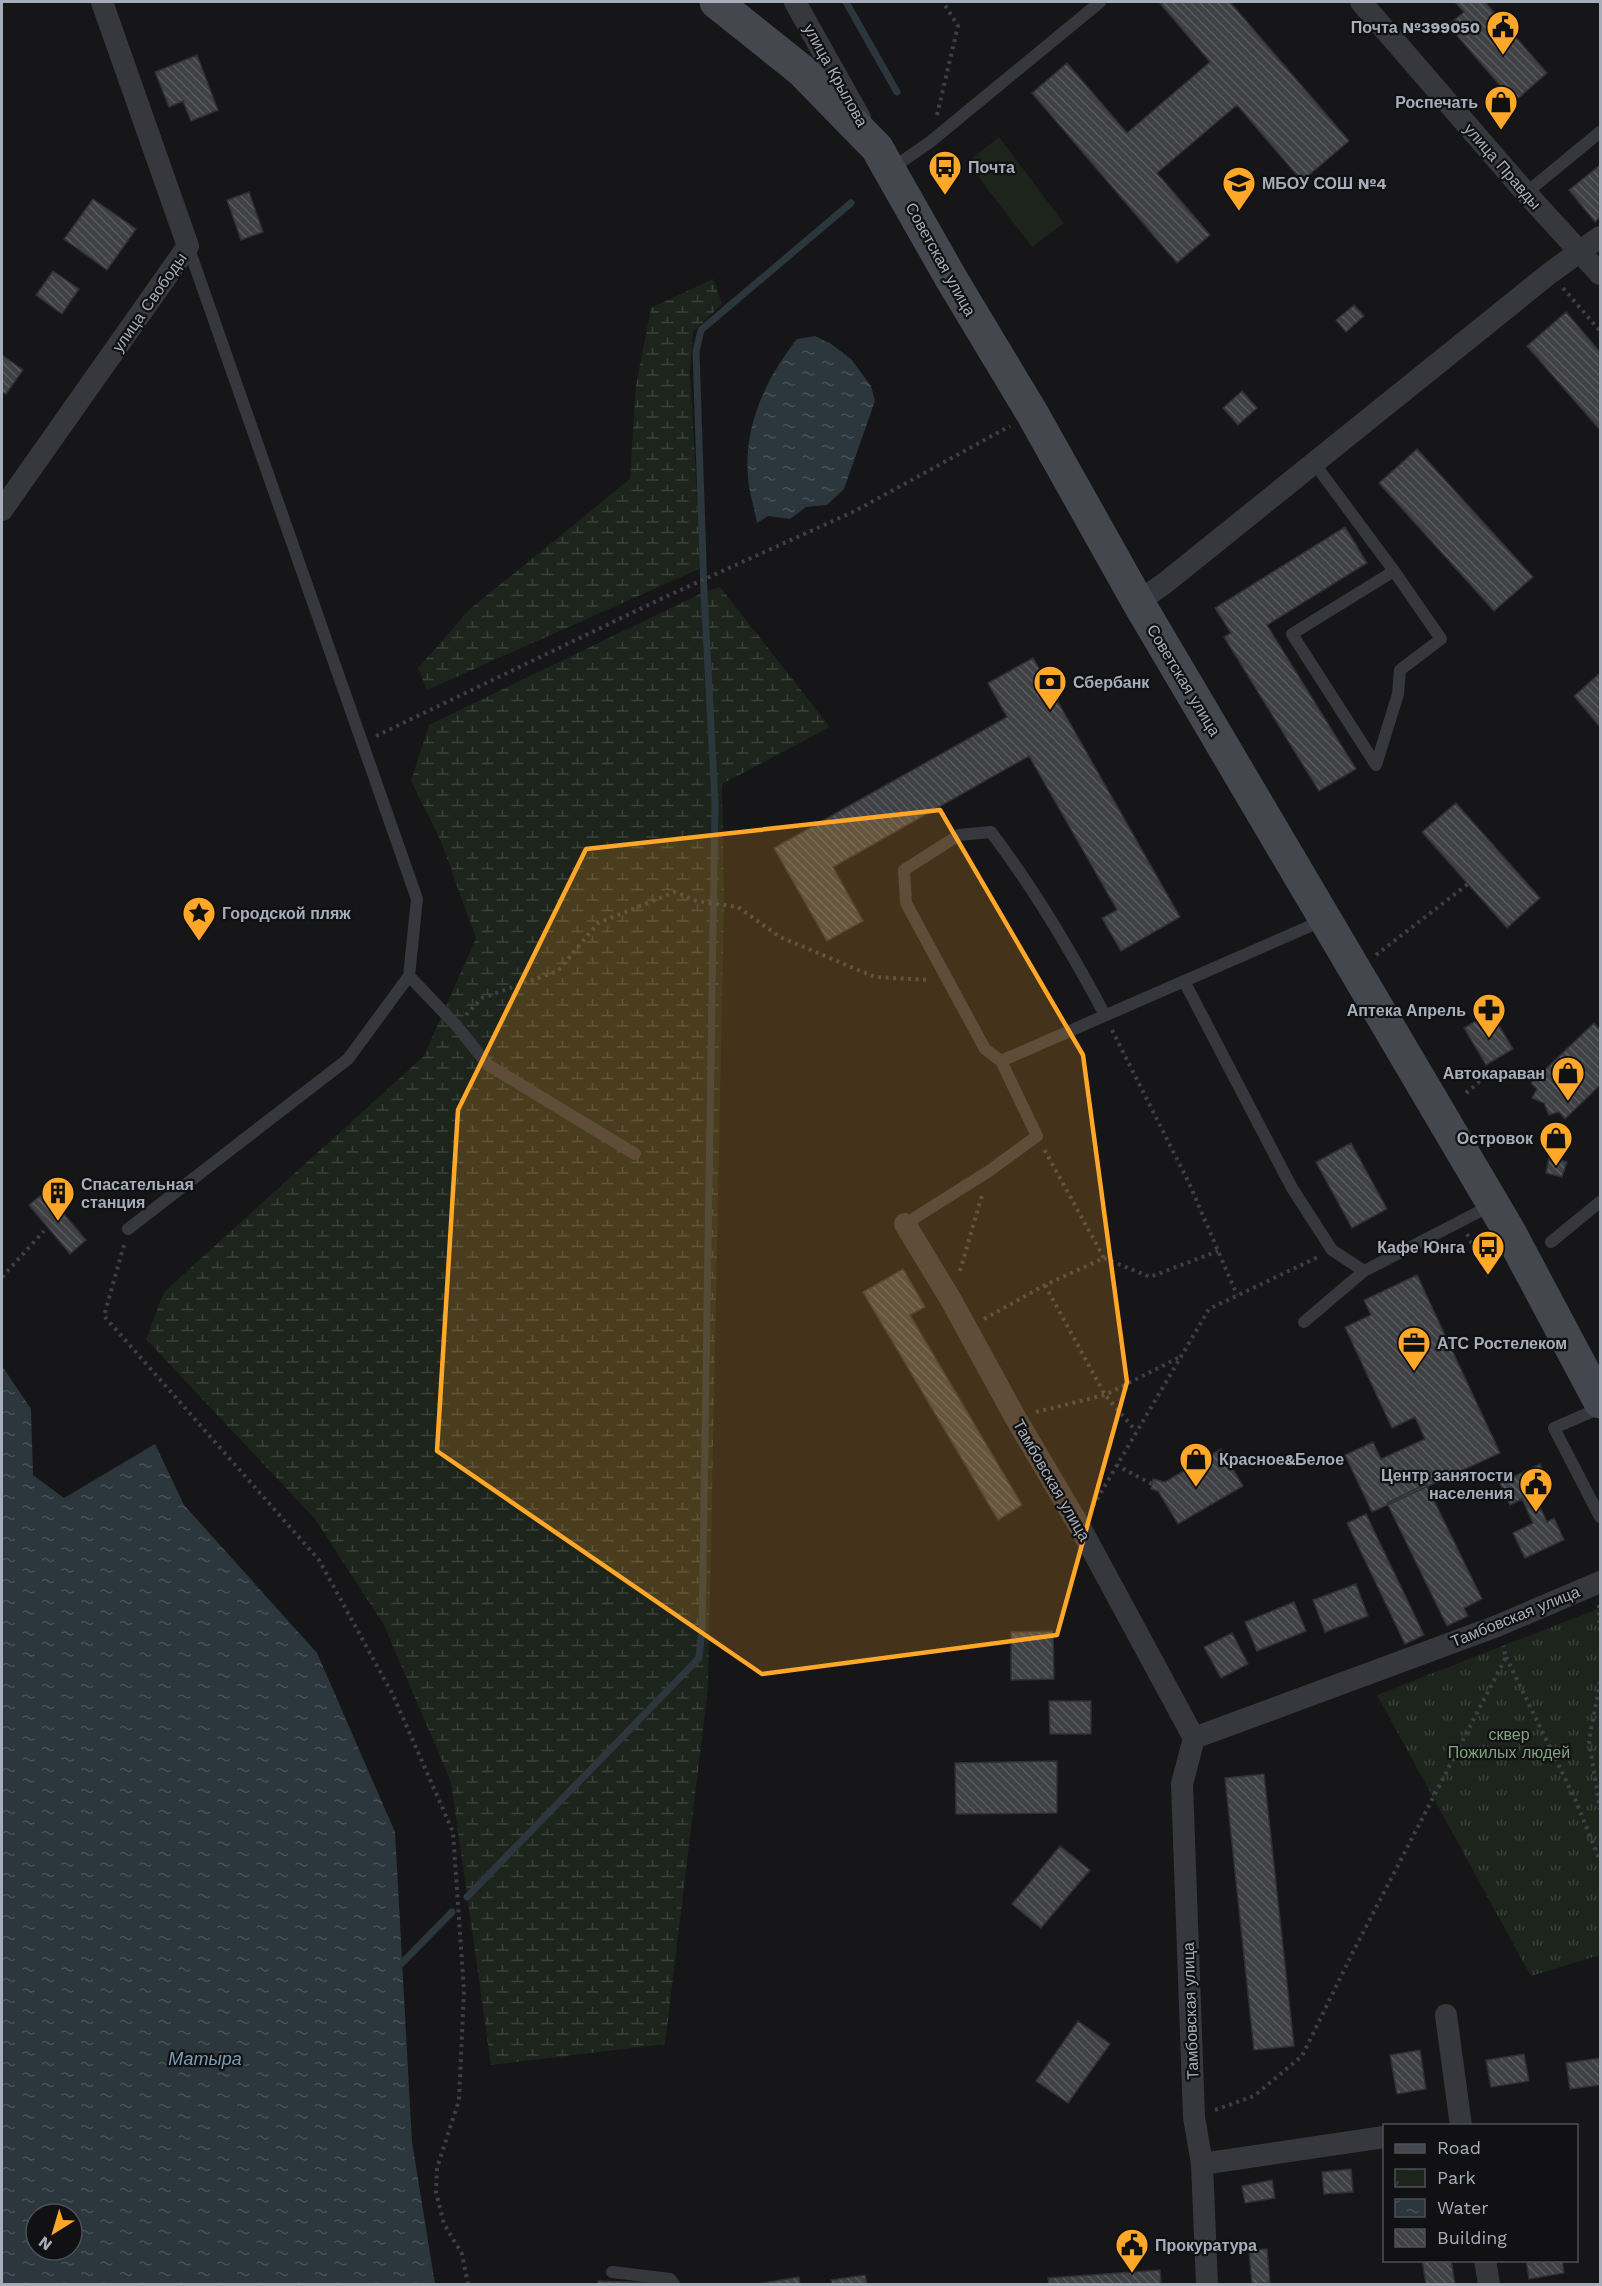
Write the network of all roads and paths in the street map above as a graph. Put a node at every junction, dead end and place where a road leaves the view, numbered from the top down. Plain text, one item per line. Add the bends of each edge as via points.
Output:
1 (102, 2) edge
2 (716, 2) edge
3 (795, 2) edge
4 (943, 2) edge
5 (1100, 2) edge
6 (1360, 2) edge
7 (1600, 132) edge
8 (930, 141) junction
9 (884, 159) junction
10 (1526, 193) junction
11 (1600, 237) edge
12 (188, 246) junction
13 (1580, 252) junction
14 (1550, 273) junction
15 (1600, 274) edge
16 (1600, 331) edge
17 (1032, 414) junction
18 (1314, 463) junction
19 (2, 510) edge
20 (1394, 571) junction
21 (1138, 602) junction
22 (362, 743) junction
23 (1468, 884) dead end
24 (1325, 920) junction
25 (1355, 970) junction
26 (409, 976) junction
27 (948, 981) junction
28 (1184, 981) junction
29 (1105, 1015) junction
30 (456, 1025) junction
31 (1001, 1062) junction
32 (1480, 1080) dead end
33 (1466, 1093) dead end
34 (1037, 1136) junction
35 (635, 1154) dead end
36 (989, 1171) junction
37 (1600, 1202) edge
38 (1493, 1205) junction
39 (905, 1224) joint
40 (128, 1229) joint
41 (44, 1231) dead end
42 (1457, 1239) dead end
43 (1551, 1242) dead end
44 (1332, 1250) junction
45 (1218, 1251) junction
46 (1104, 1258) junction
47 (1364, 1271) junction
48 (1488, 1276) dead end
49 (2, 1277) edge
50 (1046, 1285) junction
51 (1237, 1295) junction
52 (951, 1300) junction
53 (1304, 1322) dead end
54 (966, 1328) junction
55 (1181, 1356) junction
56 (1596, 1382) edge
57 (1105, 1395) junction
58 (1600, 1408) edge
59 (1015, 1417) junction
60 (1136, 1431) junction
61 (1116, 1465) junction
62 (1152, 1484) dead end
63 (1600, 1517) edge
64 (1081, 1529) junction
65 (1599, 1583) edge
66 (1497, 1626) junction
67 (1600, 1635) edge
68 (1506, 1657) junction
69 (1600, 1682) edge
70 (1194, 1738) junction
71 (1600, 1810) edge
72 (1600, 1861) edge
73 (1446, 2015) dead end
74 (1194, 2117) junction
75 (1461, 2124) edge
76 (1383, 2137) edge
77 (1202, 2164) junction
78 (1485, 2262) edge
79 (612, 2272) dead end
80 (468, 2284) edge
81 (675, 2284) edge
82 (1207, 2284) edge
83 (1489, 2284) edge

1 - 12 street, улица Свободы
2 - 9 main road, Советская улица via 801,70
3 - 9 street, улица Крылова
4 - 8 path via 958,26
5 - 8 lane
6 - 10 street, улица Правды
7 - 10 lane
8 - 9 lane
9 - 17 main road, Советская улица
10 - 13 street, улица Правды
11 - 13 street
12 - 19 street, улица Свободы
12 - 22 lane
13 - 14 street
13 - 15 street, улица Правды
14 - 16 path
14 - 18 street
17 - 21 main road, Советская улица
17 - 22 path via 855,511
18 - 20 lane
18 - 21 street
20 - 20 lane via 1292,634 1376,765 1398,694 1400,670 1441,639
21 - 24 main road, Советская улица
22 - 26 lane via 417,899
23 - 25 path
24 - 25 main road, Советская улица
24 - 28 lane
25 - 38 main road, Советская улица
26 - 30 lane
26 - 40 lane via 348,1059
27 - 29 lane via 906,903 904,870 959,836 991,832 1069,947
27 - 30 path via 875,977 780,937 738,907 697,901 675,891 598,923 558,970 482,998
27 - 31 lane via 986,1049
28 - 29 lane
28 - 44 lane via 1292,1188
29 - 31 lane
29 - 45 path via 1189,1183
30 - 35 lane via 488,1065
31 - 34 lane
32 - 33 path
34 - 36 lane
34 - 46 path
36 - 39 lane
36 - 52 path
37 - 43 lane
38 - 47 lane
38 - 56 main road, Советская улица
39 - 52 street, Тамбовская улица
40 - 80 path via 104,1316 319,1560 393,1695 453,1832 464,1992 459,2100 437,2168 436,2192 444,2224 462,2254
41 - 49 path
42 - 48 path via 1467,1234
44 - 47 lane
44 - 51 path
45 - 46 path via 1150,1277
45 - 51 path
46 - 50 path
47 - 53 lane
50 - 54 path
50 - 57 path
51 - 55 path via 1209,1309
52 - 54 street, Тамбовская улица
54 - 59 street, Тамбовская улица
55 - 57 path
55 - 60 path
57 - 59 path
57 - 60 path
58 - 63 lane via 1554,1428
59 - 64 street, Тамбовская улица
60 - 61 path
61 - 62 path
61 - 64 path
64 - 70 street, Тамбовская улица
65 - 66 street, Тамбовская улица
65 - 67 path
66 - 68 path
66 - 70 street, Тамбовская улица
68 - 72 path via 1575,1799
68 - 74 path via 1302,2056 1254,2096
69 - 71 path via 1589,1741
70 - 74 street, Тамбовская улица via 1182,1784
73 - 75 street
74 - 77 street, Тамбовская улица
76 - 77 street
77 - 82 street, Тамбовская улица
78 - 83 street
79 - 81 lane via 670,2279

